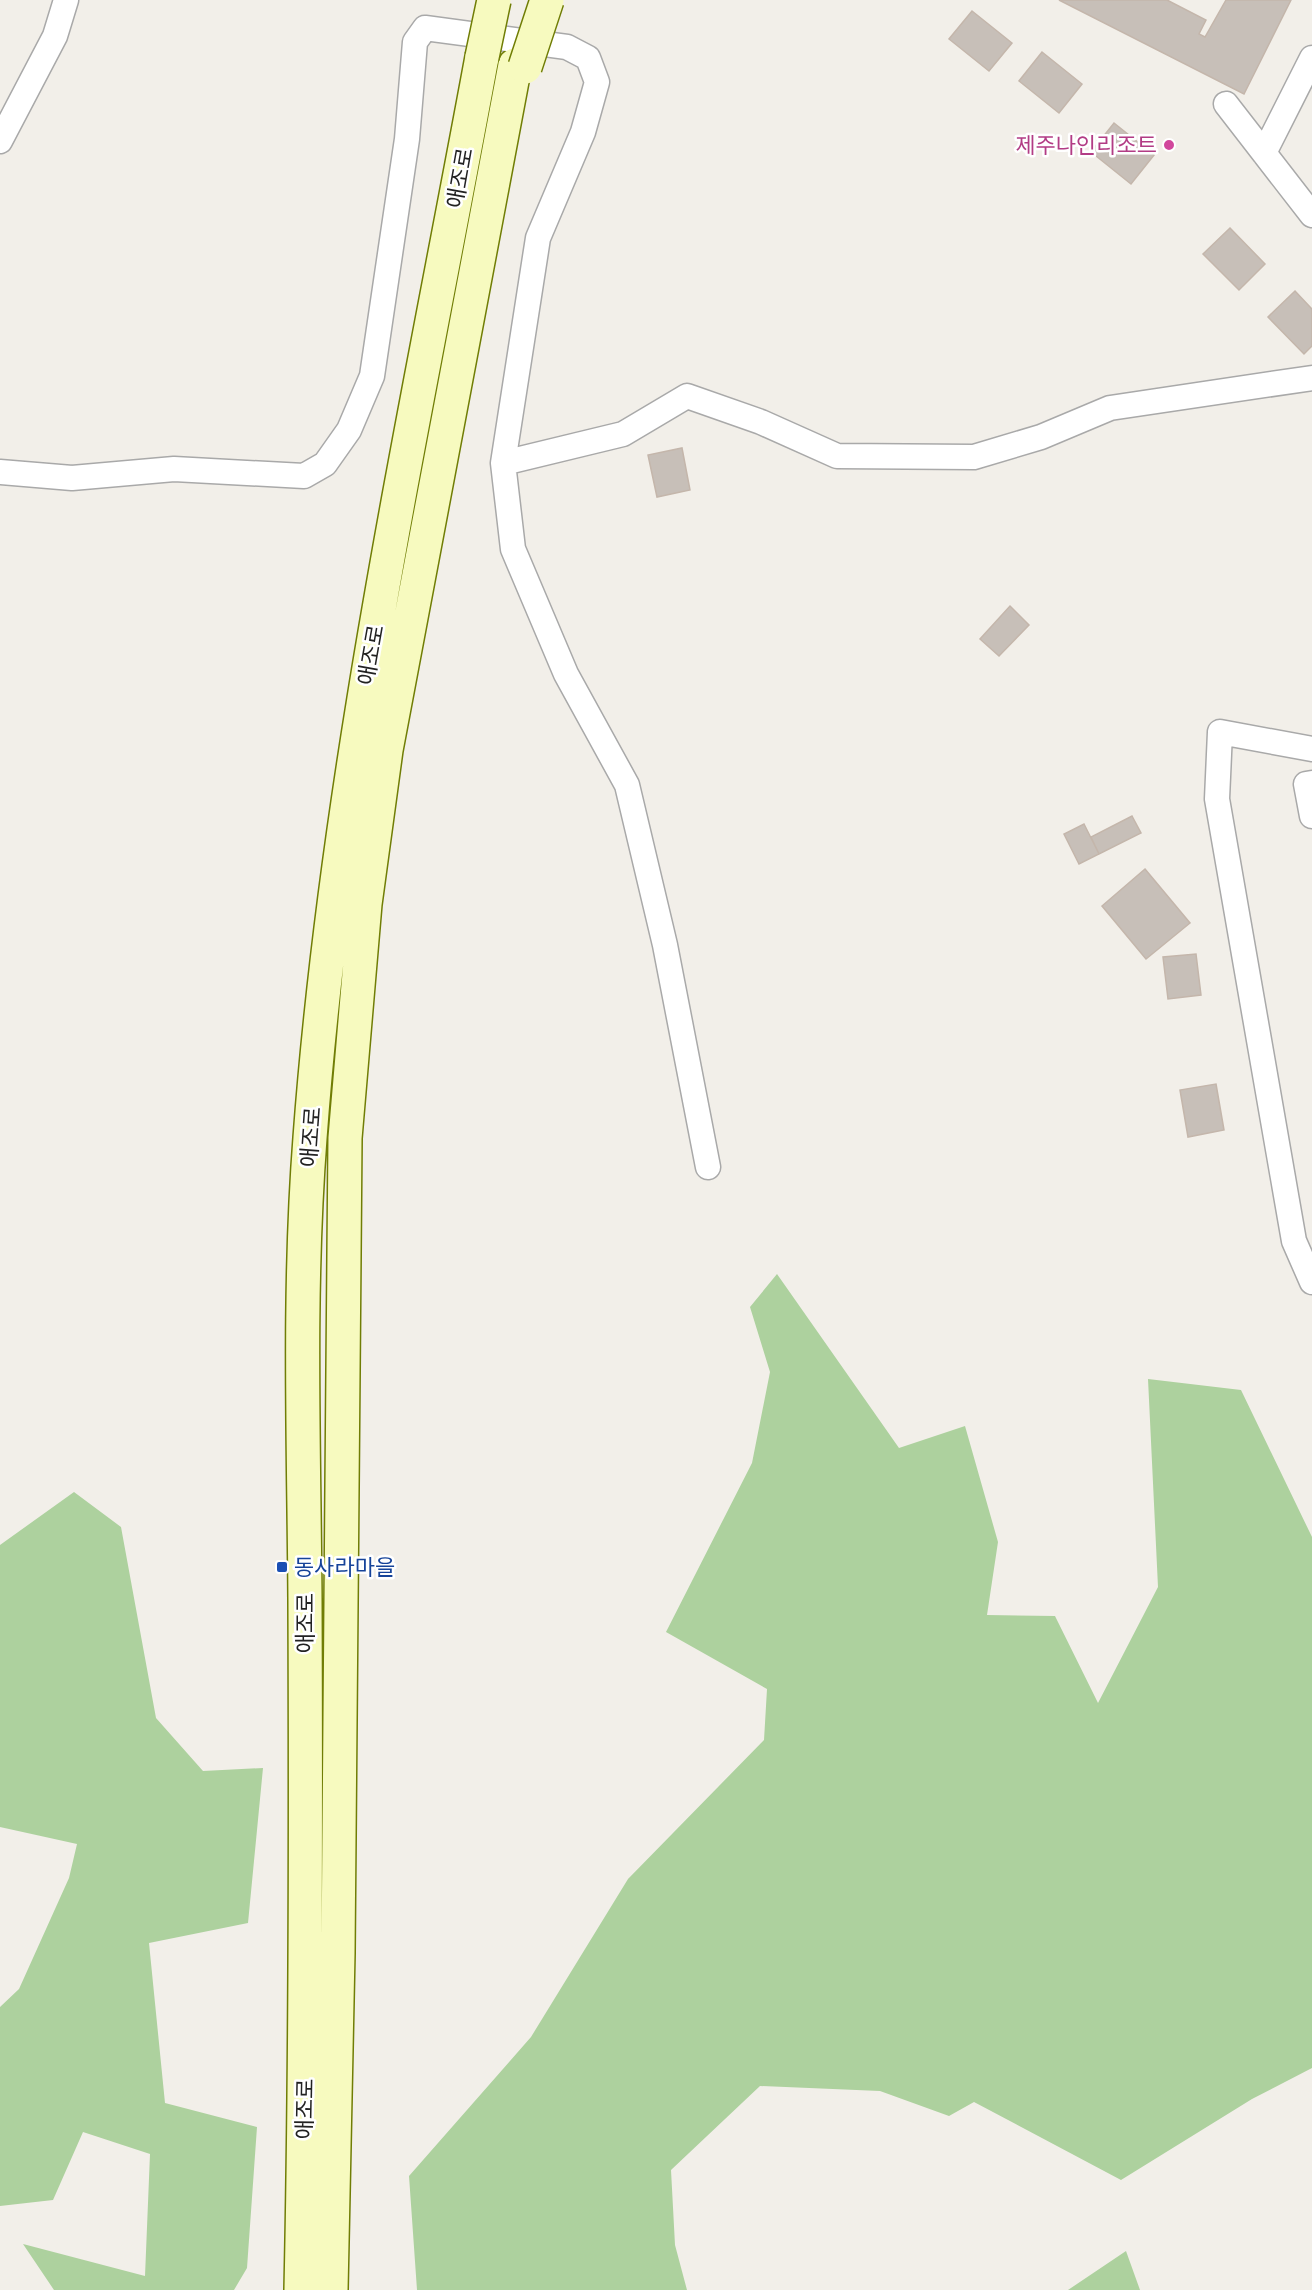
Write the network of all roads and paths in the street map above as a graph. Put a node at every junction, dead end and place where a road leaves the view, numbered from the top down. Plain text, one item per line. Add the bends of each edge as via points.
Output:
1 (66, 0) edge
2 (475, 0) edge
3 (494, 0) edge
4 (526, 0) edge
5 (546, 0) edge
6 (474, 56) junction
7 (1312, 58) edge
8 (520, 66) junction
9 (1226, 104) dead end
10 (0, 141) edge
11 (1264, 153) junction
12 (1312, 215) edge
13 (1312, 378) edge
14 (503, 463) junction
15 (0, 472) edge
16 (1312, 749) edge
17 (1312, 783) edge
18 (1312, 816) edge
19 (708, 1167) dead end
20 (1312, 1282) edge
21 (301, 2290) edge
22 (331, 2290) edge

1 - 10 street via 55,36
2 - 6 street
3 - 6 street, 애조로, bridge
4 - 8 street
5 - 8 street, bridge
6 - 21 street, 애조로 via 454,210 355,744 326,967 309,1142 304,1268 307,1950
7 - 11 street
8 - 22 street, 애조로 via 492,181 386,750 365,904 345,1138
9 - 11 street
11 - 12 street
13 - 14 street via 1110,408 1041,437 974,457 837,456 761,422 687,396 623,434
14 - 15 street via 538,238 583,132 597,82 588,58 567,47 425,28 415,42 407,139 372,376 349,430 325,464 304,476 174,469 72,478
14 - 19 street via 513,549 566,674 627,785 665,945
16 - 20 street via 1220,732 1217,799 1294,1241
17 - 18 street via 1306,784

